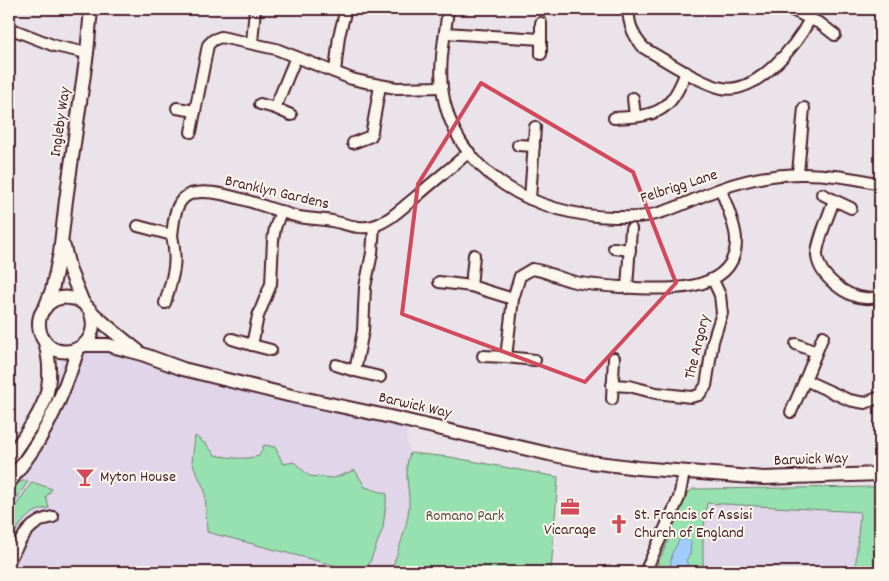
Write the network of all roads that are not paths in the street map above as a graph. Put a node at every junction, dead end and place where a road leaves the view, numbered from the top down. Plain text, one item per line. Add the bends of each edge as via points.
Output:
1 (91, 9) edge
2 (255, 9) edge
3 (346, 9) edge
4 (448, 9) edge
5 (628, 9) edge
6 (792, 10) dead end
7 (810, 18) junction
8 (542, 23) dead end
9 (9, 28) edge
10 (445, 33) junction
11 (835, 35) dead end
12 (541, 39) junction
13 (252, 43) junction
14 (87, 54) junction
15 (541, 54) dead end
16 (296, 57) junction
17 (335, 72) junction
18 (686, 72) junction
19 (380, 86) junction
20 (442, 87) junction
21 (633, 98) dead end
22 (260, 104) dead end
23 (178, 108) dead end
24 (275, 108) junction
25 (804, 108) dead end
26 (195, 111) junction
27 (291, 115) dead end
28 (635, 116) junction
29 (614, 118) dead end
30 (535, 127) dead end
31 (191, 132) dead end
32 (353, 143) dead end
33 (518, 145) dead end
34 (534, 146) junction
35 (469, 152) junction
36 (798, 174) junction
37 (880, 184) edge
38 (720, 189) junction
39 (822, 194) dead end
40 (530, 199) junction
41 (834, 200) junction
42 (851, 208) dead end
43 (281, 211) junction
44 (138, 226) dead end
45 (374, 226) junction
46 (631, 229) dead end
47 (172, 235) junction
48 (62, 239) junction
49 (614, 248) dead end
50 (630, 250) junction
51 (474, 255) dead end
52 (713, 280) junction
53 (439, 282) dead end
54 (471, 286) junction
55 (627, 288) junction
56 (880, 297) edge
57 (512, 299) junction
58 (165, 304) dead end
59 (86, 307) junction
60 (45, 308) junction
61 (823, 336) dead end
62 (232, 339) dead end
63 (45, 342) junction
64 (252, 344) junction
65 (796, 344) dead end
66 (82, 347) junction
67 (271, 350) dead end
68 (816, 352) junction
69 (142, 354) junction
70 (483, 356) dead end
71 (506, 358) junction
72 (614, 358) dead end
73 (535, 360) dead end
74 (336, 365) dead end
75 (355, 371) junction
76 (380, 378) dead end
77 (805, 380) junction
78 (612, 385) junction
79 (880, 397) edge
80 (612, 399) dead end
81 (791, 412) dead end
82 (9, 458) edge
83 (684, 472) junction
84 (880, 474) edge
85 (9, 483) edge
86 (53, 517) dead end
87 (9, 561) edge
88 (645, 572) edge

1 - 14 street, Ingleby Way
2 - 13 street
3 - 17 street
4 - 10 street, Felbrigg Lane
5 - 18 street via 636,39 644,48
6 - 7 street
7 - 11 street
7 - 18 street via 784,55 746,86 720,88
8 - 12 street
9 - 14 street via 55,46
10 - 12 street
10 - 20 street, Felbrigg Lane
12 - 15 street
13 - 16 street
13 - 26 street via 221,37 213,40 208,46
14 - 48 street, Ingleby Way
16 - 17 street
16 - 24 street
17 - 19 street
18 - 28 street via 666,107 656,113
19 - 20 street
19 - 32 street via 371,136
20 - 35 street, Felbrigg Lane via 449,116
21 - 28 street
22 - 24 street
23 - 26 street
24 - 27 street
25 - 36 street
26 - 31 street
28 - 29 street
30 - 34 street
33 - 34 street
34 - 40 street
35 - 40 street, Felbrigg Lane via 495,180
35 - 45 street via 395,214
36 - 37 street, Felbrigg Lane via 840,176
36 - 38 street, Felbrigg Lane via 767,177
38 - 40 street, Felbrigg Lane via 645,216 577,214
38 - 52 street via 736,239 735,252 729,263
39 - 41 street
41 - 42 street
41 - 56 street via 817,256 825,275 843,290 864,298
43 - 45 street, Branklyn Gardens via 362,228
43 - 47 street, Branklyn Gardens via 242,199 193,193 186,196 176,209
43 - 64 street via 273,240 271,284 258,316
44 - 47 street
45 - 75 street via 365,287 363,331
46 - 50 street
47 - 58 street, Branklyn Gardens via 175,268
48 - 59 street, Ingleby Way via 70,271
48 - 60 street, Ingleby Way via 58,269
49 - 50 street
50 - 55 street
51 - 54 street
52 - 55 street via 676,289
52 - 78 street, The Argory via 720,295 722,313 713,341 706,386 700,394 691,397 656,394
53 - 54 street
54 - 57 street
55 - 57 street via 586,284 532,269 520,276
57 - 71 street
59 - 60 street via 67,297 51,302
59 - 66 street via 92,317 93,329
59 - 69 street, Barwick Way
60 - 63 street via 39,328
61 - 68 street
62 - 64 street
63 - 66 street via 57,350 71,351
63 - 82 street via 50,375 48,394
64 - 67 street
65 - 68 street
66 - 69 street, Barwick Way via 108,346
66 - 85 street via 53,414
68 - 77 street
69 - 83 street, Barwick Way via 183,369 288,395 549,454
70 - 71 street
71 - 73 street
72 - 78 street
74 - 75 street
75 - 76 street
77 - 79 street via 865,404
77 - 81 street
78 - 80 street
83 - 84 street, Barwick Way via 764,478
83 - 88 street via 679,498
86 - 87 street via 35,523 27,531

